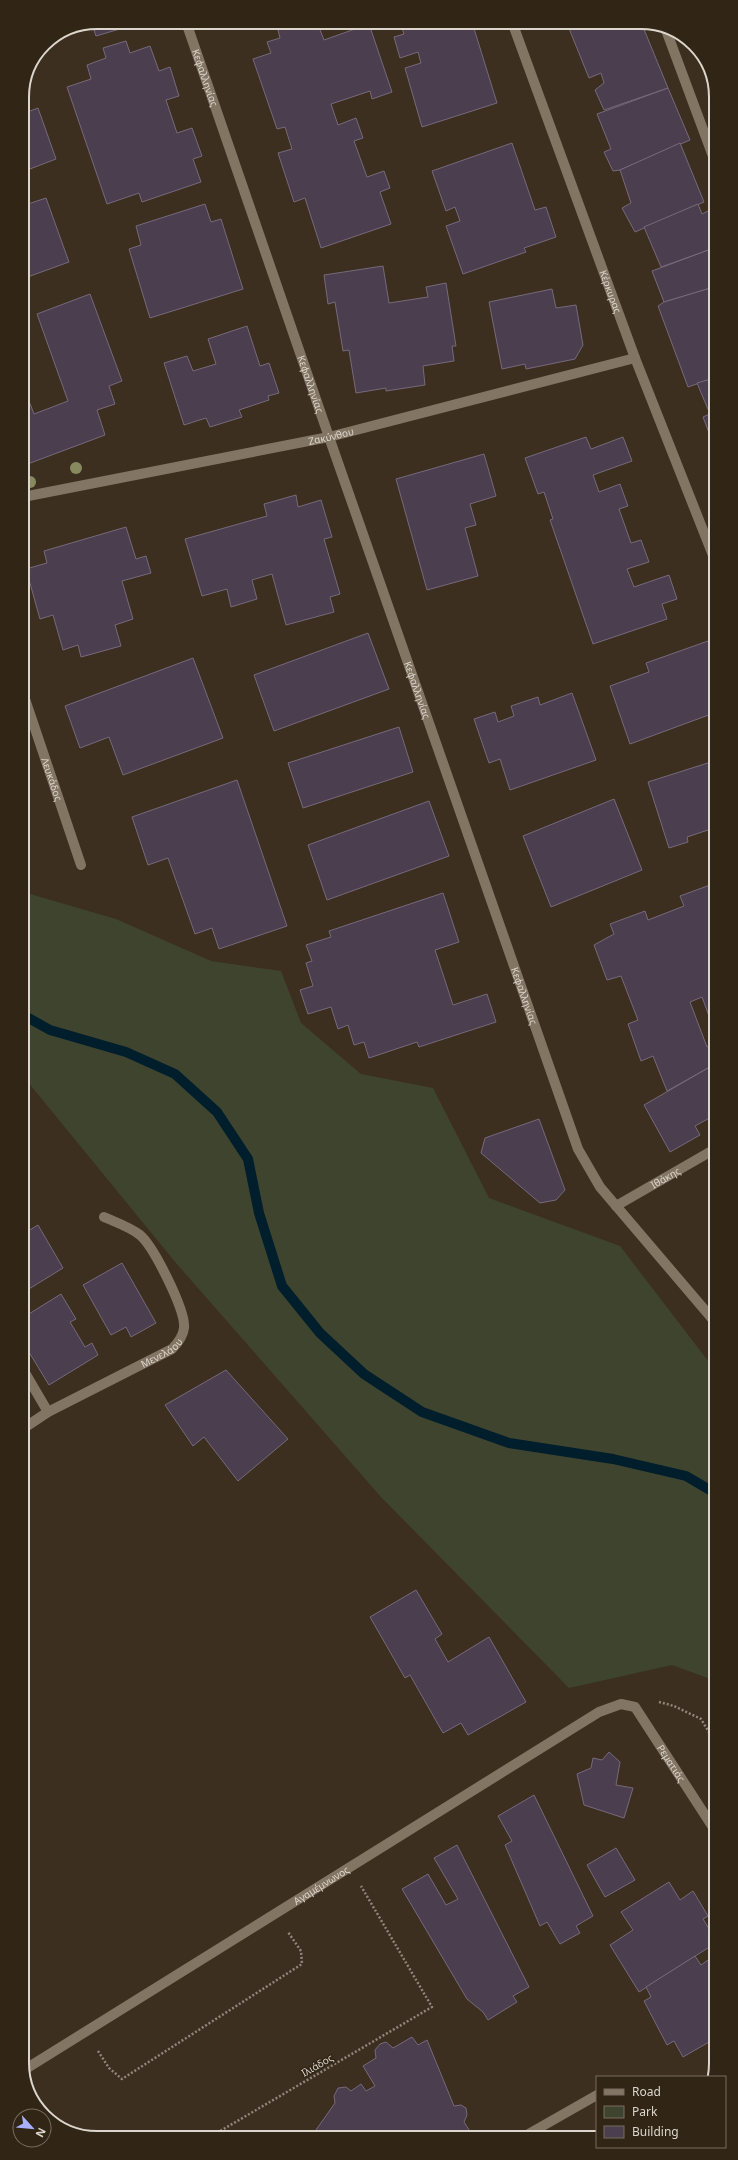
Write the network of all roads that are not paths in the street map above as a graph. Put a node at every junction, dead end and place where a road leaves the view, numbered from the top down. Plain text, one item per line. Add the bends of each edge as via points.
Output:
1 (188, 29) edge
2 (515, 29) edge
3 (668, 34) edge
4 (709, 146) edge
5 (635, 358) junction
6 (329, 437) junction
7 (29, 496) edge
8 (709, 545) edge
9 (29, 711) edge
10 (81, 865) dead end
11 (709, 1152) edge
12 (616, 1206) junction
13 (104, 1217) dead end
14 (709, 1315) edge
15 (29, 1380) edge
16 (48, 1412) junction
17 (29, 1425) edge
18 (635, 1707) joint
19 (709, 1821) edge
20 (29, 2067) edge
21 (596, 2095) edge
22 (534, 2131) edge

1 - 6 street, Κεφαλληνίας
2 - 5 street, Κέρκυρας
3 - 4 street
5 - 6 street, Ζακύνθου
5 - 8 street, Κέρκυρας
6 - 7 street, Ζακύνθου
6 - 12 street, Κεφαλληνίας via 578,1149 600,1187
9 - 10 street, Λευκάδος
11 - 12 street, Ιθάκης
12 - 14 street, Κεφαλληνίας
13 - 16 street, Μενελάου via 130,1229 147,1243 163,1267 184,1322 184,1330 172,1349
15 - 16 street
16 - 17 street, Μενελάου
18 - 19 street, Ρεματιάς
18 - 20 street, Αγαμέμνωνος via 621,1704 599,1712
21 - 22 street

